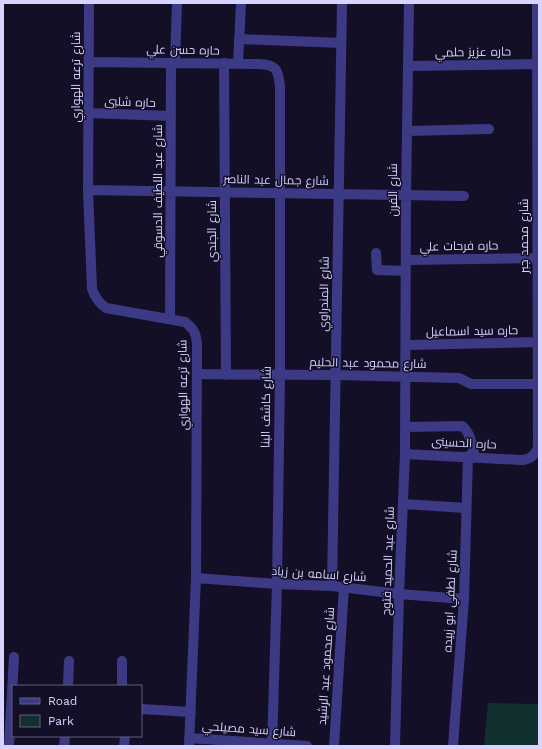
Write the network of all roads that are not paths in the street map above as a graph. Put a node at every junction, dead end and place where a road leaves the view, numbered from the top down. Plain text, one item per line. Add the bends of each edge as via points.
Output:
1 (89, 3) edge
2 (177, 3) edge
3 (241, 3) edge
4 (342, 3) edge
5 (409, 3) edge
6 (537, 3) edge
7 (239, 39) junction
8 (341, 43) junction
9 (89, 62) junction
10 (173, 63) junction
11 (224, 64) junction
12 (238, 64) junction
13 (538, 64) edge
14 (408, 66) junction
15 (275, 69) joint
16 (89, 114) junction
17 (171, 116) junction
18 (489, 129) dead end
19 (407, 131) junction
20 (88, 190) junction
21 (170, 191) junction
22 (225, 192) junction
23 (280, 193) junction
24 (338, 194) junction
25 (406, 195) junction
26 (464, 196) dead end
27 (376, 253) dead end
28 (537, 258) junction
29 (406, 260) junction
30 (406, 271) junction
31 (170, 319) junction
32 (406, 345) junction
33 (538, 347) edge
34 (197, 374) junction
35 (226, 375) junction
36 (335, 375) junction
37 (280, 376) junction
38 (406, 377) junction
39 (538, 384) junction
40 (539, 422) edge
41 (406, 427) junction
42 (406, 454) junction
43 (471, 456) junction
44 (522, 460) joint
45 (404, 504) junction
46 (466, 508) junction
47 (196, 578) junction
48 (277, 584) junction
49 (332, 586) junction
50 (344, 587) junction
51 (400, 594) junction
52 (464, 599) junction
53 (14, 657) dead end
54 (69, 661) dead end
55 (122, 661) dead end
56 (68, 685) edge
57 (122, 685) edge
58 (9, 701) edge
59 (142, 709) edge
60 (190, 712) junction
61 (189, 742) edge
62 (272, 745) edge
63 (9, 746) edge
64 (308, 746) edge
65 (334, 746) edge
66 (395, 746) edge
67 (453, 746) edge

1 - 9 street, شارع ترعه الهواري
2 - 10 street, شارع عبد اللطيف الدسوقي
3 - 7 street
4 - 8 street, شارع المندراوي
5 - 14 street, شارع الفرن
6 - 13 street, شارع محمد جبر
7 - 8 street
7 - 12 street
8 - 24 street, شارع المندراوي
9 - 10 street, حاره حسن علي
9 - 16 street, شارع ترعه الهواري
10 - 11 street, حاره حسن علي
10 - 17 street, شارع عبد اللطيف الدسوقي
11 - 12 street, حاره حسن علي
11 - 22 street, شارع الجندي
12 - 15 street, حاره حسن علي via 269,64
13 - 14 street, حاره عزيز حلمي
13 - 28 street, شارع محمد جبر
14 - 19 street, شارع الفرن
15 - 23 street, شارع كاشف البنا via 280,86
16 - 17 street, حاره شلبى
16 - 20 street, شارع ترعه الهواري
17 - 21 street, شارع عبد اللطيف الدسوقي
18 - 19 street
19 - 25 street, شارع الفرن
20 - 21 street, شارع جمال عبد الناصر
20 - 31 street, شارع ترعه الهواري via 92,289 95,297 106,308
21 - 22 street, شارع جمال عبد الناصر
21 - 31 street, شارع عبد اللطيف الدسوقي
22 - 23 street, شارع جمال عبد الناصر
22 - 35 street, شارع الجندي
23 - 24 street, شارع جمال عبد الناصر
23 - 37 street, شارع كاشف البنا
24 - 25 street, شارع جمال عبد الناصر
24 - 36 street, شارع المندراوي
25 - 26 street, شارع جمال عبد الناصر
25 - 29 street, شارع الفرن
27 - 30 street via 377,270
28 - 29 street, حاره فرحات علي
28 - 33 street, شارع محمد جبر
29 - 30 street, شارع الفرن
30 - 32 street, شارع الفرن
31 - 34 street, شارع ترعه الهواري via 185,322 192,327 197,344
32 - 33 street, حاره سيد اسماعيل
32 - 38 street, شارع الفرن
33 - 39 street, شارع محمد جبر
34 - 35 street, شارع محمود عبد الحليم
34 - 47 street, شارع ترعه الهواري
35 - 37 street, شارع محمود عبد الحليم
36 - 37 street, شارع محمود عبد الحليم
36 - 38 street, شارع محمود عبد الحليم
36 - 49 street, شارع المندراوي
37 - 48 street, شارع كاشف البنا
38 - 39 street, شارع محمود عبد الحليم via 459,378 471,384
38 - 41 street, شارع عبد الحميد فتوح
39 - 40 street, شارع محمد جبر
40 - 44 street, شارع محمد جبر via 536,453
41 - 42 street, شارع عبد الحميد فتوح
41 - 43 street, شارع لطفي ابو زبيده via 462,426 468,432
42 - 43 street, حاره الحسينى
42 - 45 street, شارع عبد الحميد فتوح
43 - 44 street, حاره الحسينى
43 - 46 street, شارع لطفي ابو زبيده
45 - 46 street
45 - 51 street, شارع عبد الحميد فتوح
46 - 52 street, شارع لطفي ابو زبيده
47 - 48 street, شارع اسامه بن زياد
47 - 60 street, شارع ترعه الهواري
48 - 49 street, شارع اسامه بن زياد
48 - 62 street, شارع كاشف البنا
49 - 50 street, شارع اسامه بن زياد
50 - 51 street, شارع اسامه بن زياد
50 - 65 street, شارع محمود عبد الرشيد
51 - 52 street, شارع اسامه بن زياد
51 - 66 street, شارع عبد الحميد فتوح
52 - 67 street, شارع لطفي ابو زبيده
53 - 58 street
54 - 56 street
55 - 57 street
58 - 63 street
59 - 60 street
60 - 61 street, شارع ترعه الهواري
61 - 62 street, شارع سيد مصيلحي
62 - 64 street, شارع سيد مصيلحي

